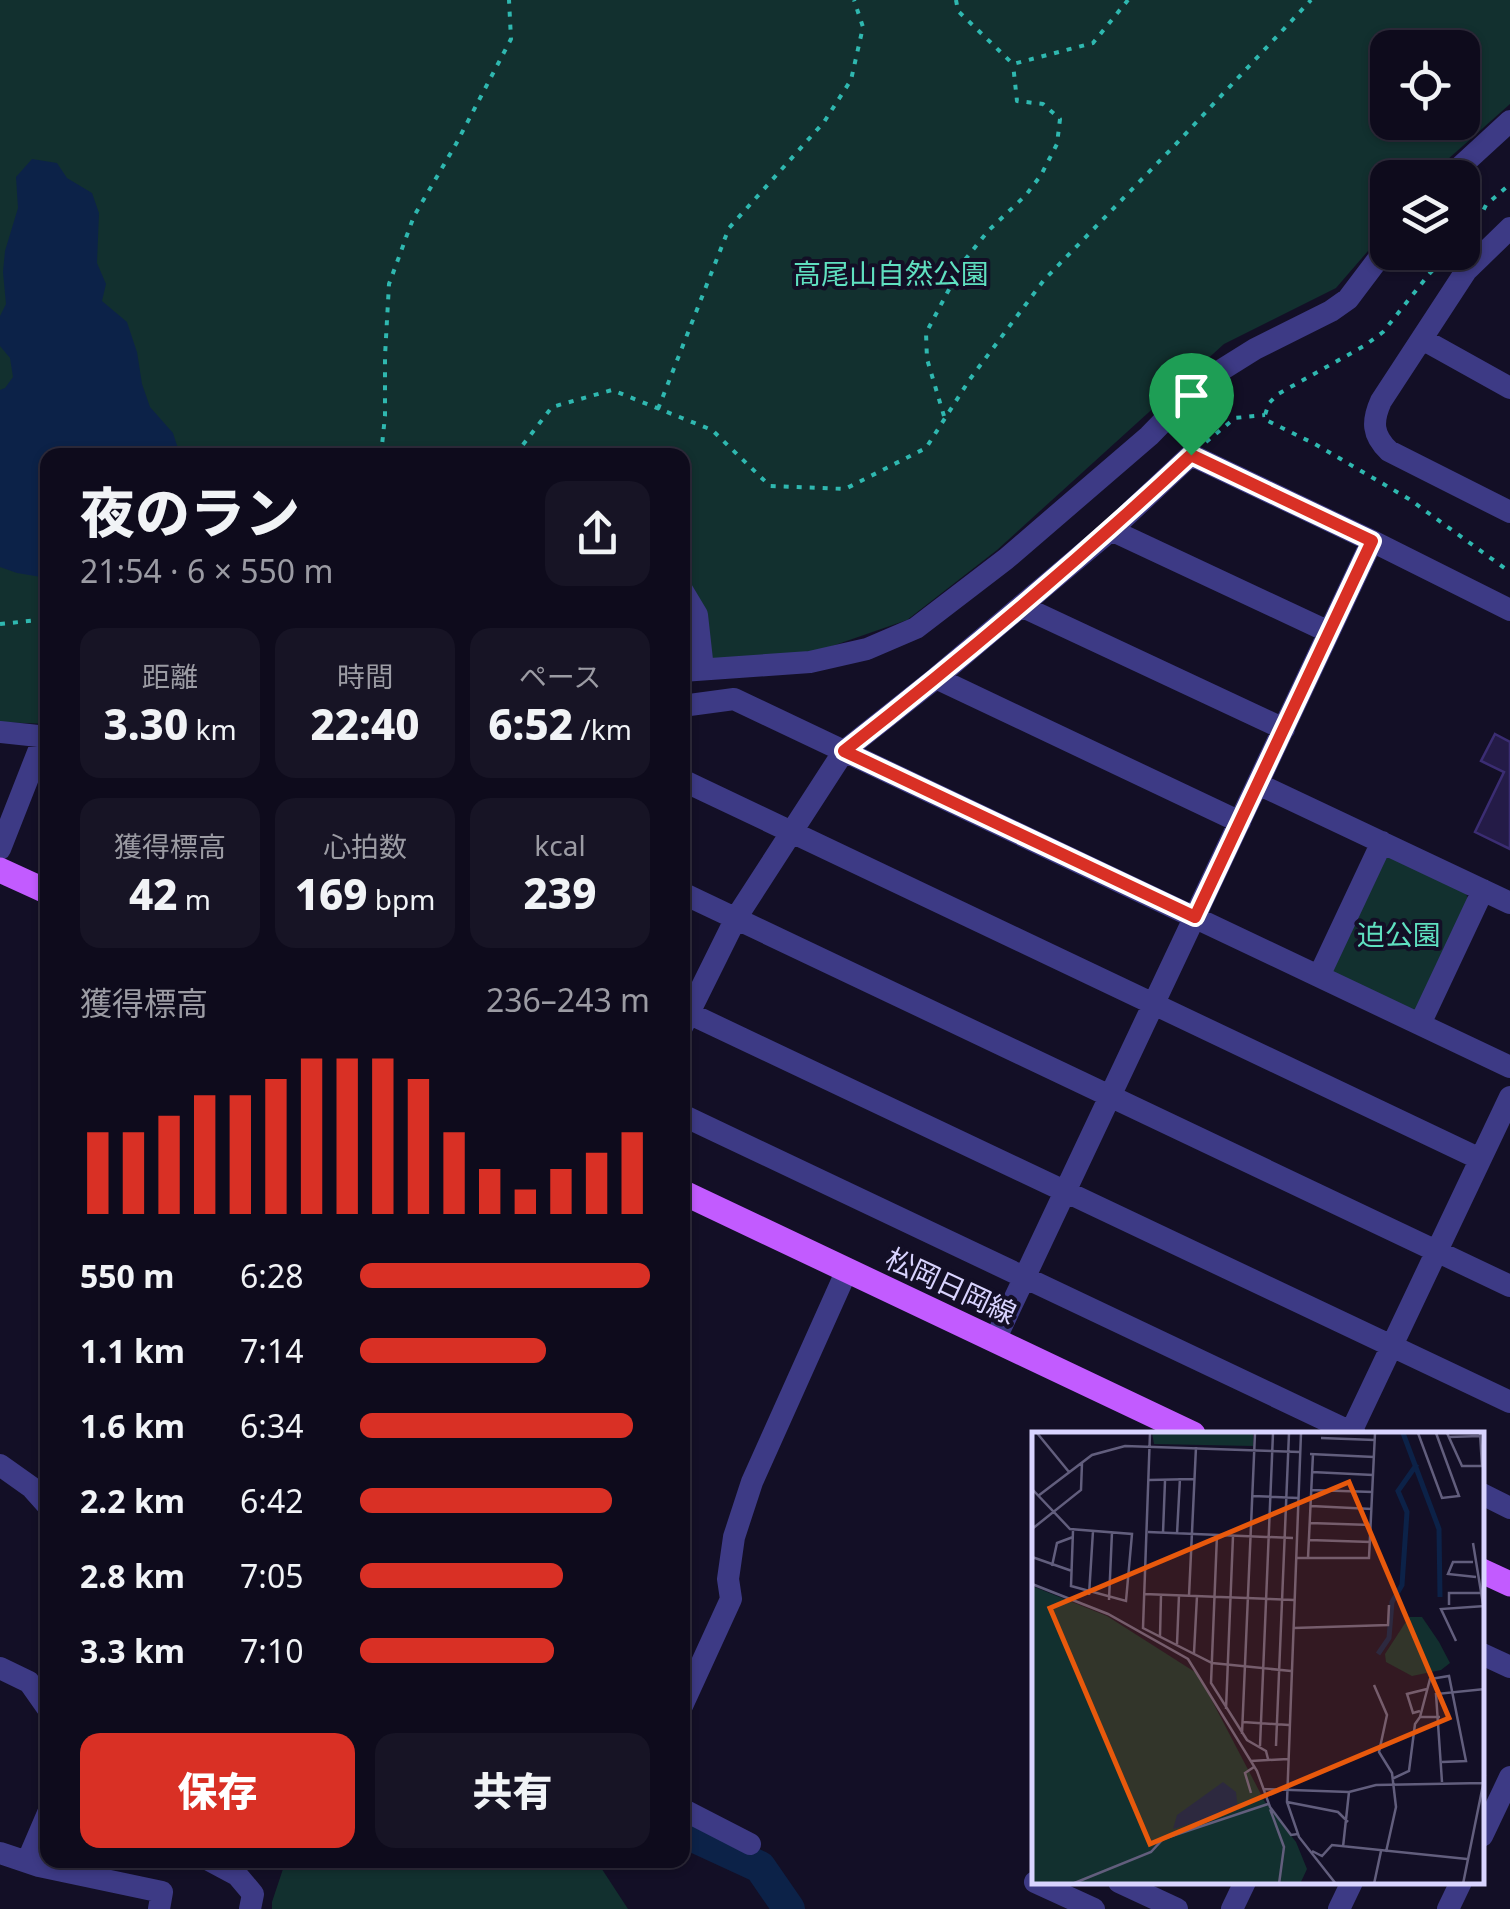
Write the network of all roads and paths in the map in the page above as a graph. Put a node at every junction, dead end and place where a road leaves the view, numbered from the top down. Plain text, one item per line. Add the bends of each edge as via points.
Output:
1 (509, 0) edge
2 (854, 0) edge
3 (956, 0) edge
4 (1128, 0) edge
5 (1311, 0) edge
6 (1013, 64) junction
7 (1510, 121) edge
8 (1468, 160) edge
9 (1510, 184) edge
10 (1480, 217) edge
11 (1510, 228) edge
12 (1501, 250) edge
13 (1370, 270) edge
14 (1422, 339) junction
15 (1510, 388) edge
16 (658, 408) junction
17 (1265, 416) dead end
18 (945, 418) junction
19 (382, 448) edge
20 (520, 448) edge
21 (1191, 455) junction
22 (1510, 512) edge
23 (1111, 530) junction
24 (1372, 541) junction
25 (690, 604) edge
26 (1021, 606) junction
27 (1510, 610) edge
28 (40, 620) edge
29 (0, 624) edge
30 (1329, 632) junction
31 (693, 670) edge
32 (936, 678) junction
33 (690, 705) edge
34 (1284, 729) junction
35 (0, 732) edge
36 (40, 736) edge
37 (844, 751) junction
38 (40, 752) edge
39 (690, 784) edge
40 (1258, 784) junction
41 (1240, 822) junction
42 (790, 831) junction
43 (1382, 842) junction
44 (0, 849) edge
45 (0, 870) edge
46 (40, 888) edge
47 (1483, 890) junction
48 (690, 897) edge
49 (1510, 903) edge
50 (1195, 917) junction
51 (736, 918) junction
52 (1319, 976) junction
53 (1154, 1004) junction
54 (690, 1006) edge
55 (690, 1018) edge
56 (1420, 1024) junction
57 (1510, 1067) edge
58 (1110, 1096) junction
59 (1510, 1097) edge
60 (690, 1119) edge
61 (1480, 1159) junction
62 (1065, 1191) junction
63 (690, 1196) edge
64 (1436, 1252) junction
65 (847, 1270) junction
66 (1025, 1277) junction
67 (1510, 1286) edge
68 (995, 1340) junction
69 (1392, 1346) junction
70 (1510, 1402) edge
71 (1189, 1432) edge
72 (1350, 1432) edge
73 (1352, 1432) edge
74 (0, 1465) edge
75 (40, 1496) edge
76 (1485, 1496) edge
77 (1510, 1508) edge
78 (1485, 1572) edge
79 (1510, 1584) edge
80 (1485, 1655) edge
81 (1510, 1667) edge
82 (0, 1668) edge
83 (690, 1689) edge
84 (40, 1697) edge
85 (1510, 1777) edge
86 (690, 1813) edge
87 (1485, 1830) edge
88 (40, 1832) edge
89 (750, 1844) dead end
90 (0, 1852) edge
91 (27, 1862) junction
92 (40, 1865) edge
93 (54, 1868) edge
94 (224, 1868) edge
95 (1039, 1884) edge
96 (1130, 1884) edge
97 (1244, 1884) edge
98 (1351, 1884) edge
99 (1460, 1884) edge
100 (159, 1909) edge
101 (250, 1909) edge
102 (1093, 1909) edge
103 (1177, 1909) edge
104 (1232, 1909) edge
105 (1340, 1909) edge
106 (1448, 1909) edge

1 - 19 path via 511,39 414,216 389,284
2 - 16 path via 863,28 851,80 824,122 729,228
3 - 6 path via 958,10
4 - 6 path via 1094,43
5 - 18 path via 1044,280
6 - 18 path via 1016,101 1043,104 1060,119 1057,144 1026,195 964,261 926,333
7 - 8 street
9 - 10 path
11 - 12 street
12 - 14 street via 1466,270
13 - 31 street via 1331,311 1255,349 1188,395 1006,558 916,628 867,649 810,662
14 - 15 street
14 - 22 street via 1381,401 1374,418 1377,436 1399,457
16 - 18 path via 712,430 770,486 808,488 846,489 926,448
16 - 20 path via 612,390 552,407
17 - 21 path via 1235,418
21 - 23 street
21 - 24 street
23 - 26 street
23 - 30 street
24 - 27 street
24 - 30 street
25 - 31 street via 697,616
26 - 32 street
26 - 34 street
28 - 29 path
30 - 34 street
32 - 37 street
32 - 41 street
33 - 37 street via 734,699
34 - 40 street
35 - 36 street
37 - 42 street
37 - 50 street
38 - 44 street
39 - 42 street
40 - 41 street
40 - 43 street
41 - 50 street
42 - 51 street
42 - 53 street
43 - 47 street
43 - 52 street
45 - 46 main road
47 - 49 street
47 - 56 street
48 - 51 street
50 - 52 street
50 - 53 street
51 - 54 street
51 - 58 street
52 - 56 street
53 - 58 street
53 - 61 street
55 - 62 street
56 - 57 street
58 - 62 street
58 - 64 street
59 - 61 street
60 - 66 street
61 - 64 street
62 - 66 street
62 - 69 street
63 - 65 main road, 松岡日岡線
64 - 67 street
64 - 69 street
65 - 68 main road, 松岡日岡線
65 - 83 street via 752,1482 734,1537 731,1599
66 - 68 street
66 - 72 street
68 - 71 main road, 松岡日岡線
69 - 70 street
69 - 73 street
74 - 75 street
76 - 77 street
78 - 79 main road
80 - 81 street
82 - 84 street via 29,1682
85 - 87 street
86 - 89 street
88 - 91 street
90 - 91 street
91 - 92 street
93 - 100 street via 162,1892
94 - 101 street via 253,1894
95 - 102 street
96 - 103 street
97 - 104 street
98 - 105 street
99 - 106 street

